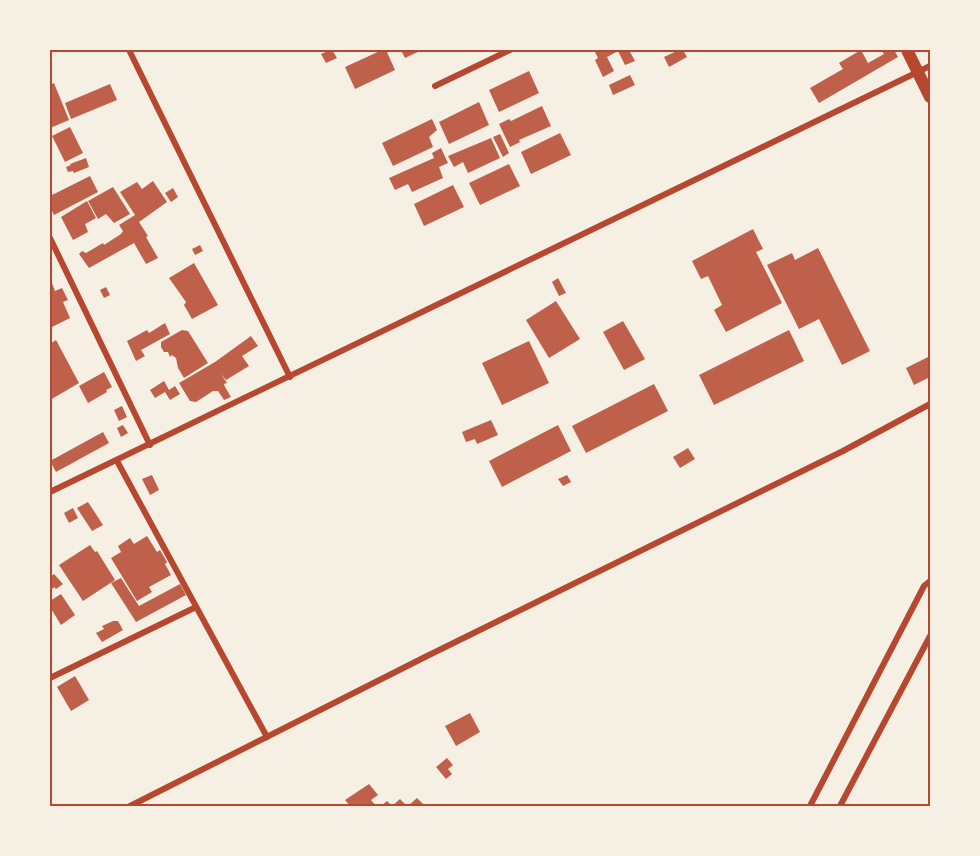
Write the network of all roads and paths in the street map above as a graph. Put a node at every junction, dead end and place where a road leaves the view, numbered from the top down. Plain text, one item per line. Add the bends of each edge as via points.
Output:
1 (129, 50) edge
2 (510, 50) edge
3 (907, 50) edge
4 (930, 66) edge
5 (918, 72) junction
6 (435, 86) dead end
7 (930, 97) edge
8 (50, 238) edge
9 (290, 377) junction
10 (930, 404) edge
11 (150, 445) junction
12 (117, 461) junction
13 (50, 492) edge
14 (930, 581) edge
15 (196, 607) junction
16 (930, 636) edge
17 (50, 678) edge
18 (267, 737) junction
19 (130, 807) edge
20 (810, 807) edge
21 (840, 807) edge

1 - 9 street
2 - 6 street
3 - 5 main road
4 - 5 street
5 - 7 main road
5 - 9 street
8 - 11 street
9 - 11 street
10 - 18 street
11 - 12 street
12 - 13 street
12 - 15 street
14 - 20 street
15 - 17 street
15 - 18 street
16 - 21 street
18 - 19 street

